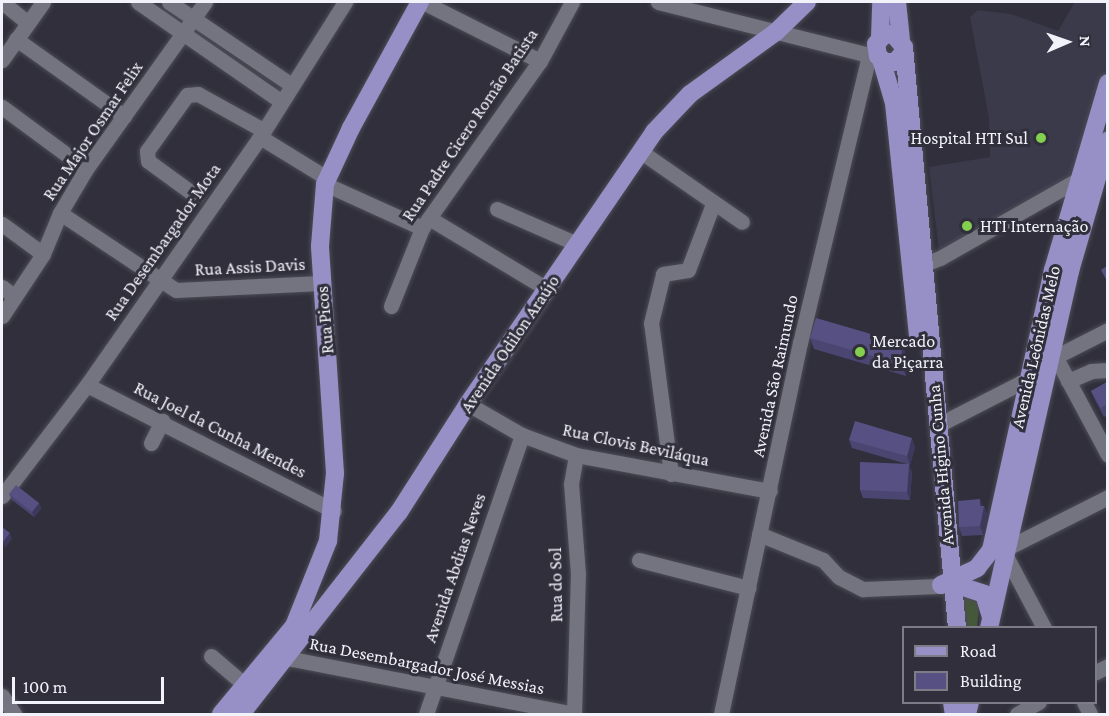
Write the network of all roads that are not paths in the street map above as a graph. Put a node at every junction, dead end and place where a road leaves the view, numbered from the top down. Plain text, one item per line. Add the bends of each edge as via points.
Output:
1 (2, 2) edge
2 (43, 2) edge
3 (138, 2) edge
4 (169, 2) edge
5 (205, 2) edge
6 (345, 2) edge
7 (421, 2) edge
8 (572, 2) edge
9 (658, 2) edge
10 (807, 2) edge
11 (881, 2) edge
12 (897, 2) edge
13 (193, 18) junction
14 (27, 22) junction
15 (776, 32) junction
16 (182, 33) junction
17 (16, 39) junction
18 (902, 45) junction
19 (877, 51) junction
20 (2, 60) edge
21 (540, 61) junction
22 (1107, 83) edge
23 (290, 84) junction
24 (279, 100) junction
25 (2, 107) edge
26 (124, 116) junction
27 (262, 134) junction
28 (1107, 140) edge
29 (640, 151) junction
30 (1103, 166) edge
31 (86, 169) junction
32 (1080, 178) junction
33 (326, 181) junction
34 (196, 196) dead end
35 (713, 204) junction
36 (497, 209) dead end
37 (60, 213) junction
38 (742, 222) dead end
39 (425, 223) junction
40 (2, 224) edge
41 (577, 244) junction
42 (44, 254) junction
43 (917, 267) junction
44 (159, 281) junction
45 (321, 284) junction
46 (2, 287) edge
47 (547, 289) junction
48 (15, 297) junction
49 (391, 306) dead end
50 (2, 316) edge
51 (1107, 330) edge
52 (1053, 357) junction
53 (1107, 370) edge
54 (1068, 381) junction
55 (87, 385) junction
56 (1035, 385) junction
57 (468, 404) junction
58 (162, 421) junction
59 (938, 425) junction
60 (522, 435) junction
61 (151, 443) dead end
62 (576, 455) junction
63 (1107, 456) edge
64 (671, 474) junction
65 (770, 491) junction
66 (2, 496) edge
67 (1107, 496) edge
68 (334, 511) junction
69 (759, 534) junction
70 (1008, 553) junction
71 (639, 560) dead end
72 (945, 585) junction
73 (748, 588) junction
74 (990, 625) edge
75 (944, 626) edge
76 (957, 626) edge
77 (1044, 626) edge
78 (281, 652) junction
79 (211, 656) dead end
80 (245, 685) junction
81 (434, 688) junction
82 (2, 696) edge
83 (1035, 704) edge
84 (14, 714) edge
85 (221, 714) edge
86 (241, 714) edge
87 (426, 714) edge
88 (574, 714) edge
89 (721, 714) edge
90 (1017, 714) edge

1 - 14 street
2 - 14 street
3 - 16 street
4 - 13 street
5 - 13 street, Rua Major Osmar Felix
6 - 23 street, Rua Desembargador Mota
7 - 21 street
7 - 33 main road, Rua Picos
8 - 21 street, Rua Padre Cicero Romão Batista
9 - 15 street
10 - 15 main road, Avenida Odilon Araújo
11 - 19 main road, Avenida Higino Cunha
12 - 18 main road, Avenida Higino Cunha
13 - 16 street, Rua Major Osmar Felix
13 - 23 street
14 - 17 street
15 - 19 street
15 - 29 main road, Avenida Odilon Araújo via 681,101
16 - 24 street
16 - 26 street, Rua Major Osmar Felix
17 - 20 street
17 - 26 street
18 - 19 main road via 893,34
18 - 19 main road via 895,62
18 - 43 main road, Avenida Higino Cunha
19 - 43 main road, Avenida Higino Cunha via 894,103
19 - 65 street, Avenida São Raimundo
21 - 39 street, Rua Padre Cicero Romão Batista
22 - 32 main road, Avenida Leônidas Melo
23 - 24 street, Rua Desembargador Mota
24 - 27 street, Rua Desembargador Mota
25 - 31 street
26 - 31 street, Rua Major Osmar Felix
27 - 33 street
27 - 34 street via 198,94 187,95 147,151 148,161
27 - 44 street, Rua Desembargador Mota
28 - 30 main road, Avenida Leônidas Melo
29 - 35 street
29 - 41 main road, Avenida Odilon Araújo
30 - 32 street
30 - 52 main road, Avenida Leônidas Melo
31 - 37 street, Rua Major Osmar Felix
32 - 43 street
32 - 56 main road, Avenida Leônidas Melo
33 - 39 street
33 - 45 main road, Rua Picos via 320,227
35 - 38 street
35 - 64 street via 688,270 663,274 651,323
36 - 41 street
37 - 42 street, Rua Major Osmar Felix
37 - 44 street, Rua Assis Davis
39 - 47 street
39 - 49 street, Rua Padre Cicero Romão Batista
40 - 42 street
41 - 47 main road, Avenida Odilon Araújo
42 - 48 street, Rua Major Osmar Felix
43 - 59 main road, Avenida Higino Cunha
43 - 72 main road, Avenida Higino Cunha via 921,358
44 - 45 street, Rua Assis Davis via 176,290
44 - 55 street, Rua Desembargador Mota
45 - 68 main road, Rua Picos via 334,434
46 - 48 street
47 - 57 main road, Avenida Odilon Araújo
48 - 50 street, Rua Major Osmar Felix
51 - 52 street
52 - 54 street
52 - 56 main road, Avenida Leônidas Melo
53 - 54 street via 1091,371
54 - 63 street
55 - 58 street, Rua Joel da Cunha Mendes
55 - 66 street, Rua Desembargador Mota
56 - 59 street
56 - 70 main road, Avenida Leônidas Melo
56 - 72 main road, Avenida Leônidas Melo via 991,550 977,568
57 - 60 street, Rua Clovis Beviláqua
57 - 78 main road, Avenida Odilon Araújo via 399,512
58 - 61 street
58 - 68 street, Rua Joel da Cunha Mendes
59 - 72 main road, Avenida Higino Cunha
60 - 62 street, Rua Clovis Beviláqua
60 - 81 street, Avenida Abdias Neves
62 - 64 street, Rua Clovis Beviláqua
62 - 88 street, Rua do Sol via 571,484 578,574
64 - 65 street, Rua Clovis Beviláqua
65 - 69 street, Avenida São Raimundo
67 - 70 street
68 - 78 main road, Rua Picos via 328,541
69 - 72 street via 823,560 839,577 863,589
69 - 73 street, Avenida São Raimundo
70 - 74 main road, Avenida Leônidas Melo
70 - 77 street
71 - 73 street
72 - 74 main road via 984,594 990,605
72 - 75 main road, Avenida Higino Cunha
72 - 76 main road, Avenida Higino Cunha
73 - 89 street, Avenida São Raimundo
78 - 80 main road, Avenida Odilon Araújo
78 - 81 street, Rua Desembargador José Messias
78 - 86 main road, Avenida Odilon Araújo
79 - 80 street
80 - 85 main road, Avenida Odilon Araújo
81 - 87 street, Avenida Abdias Neves
81 - 88 street, Rua Desembargador José Messias
82 - 84 street
83 - 90 street

